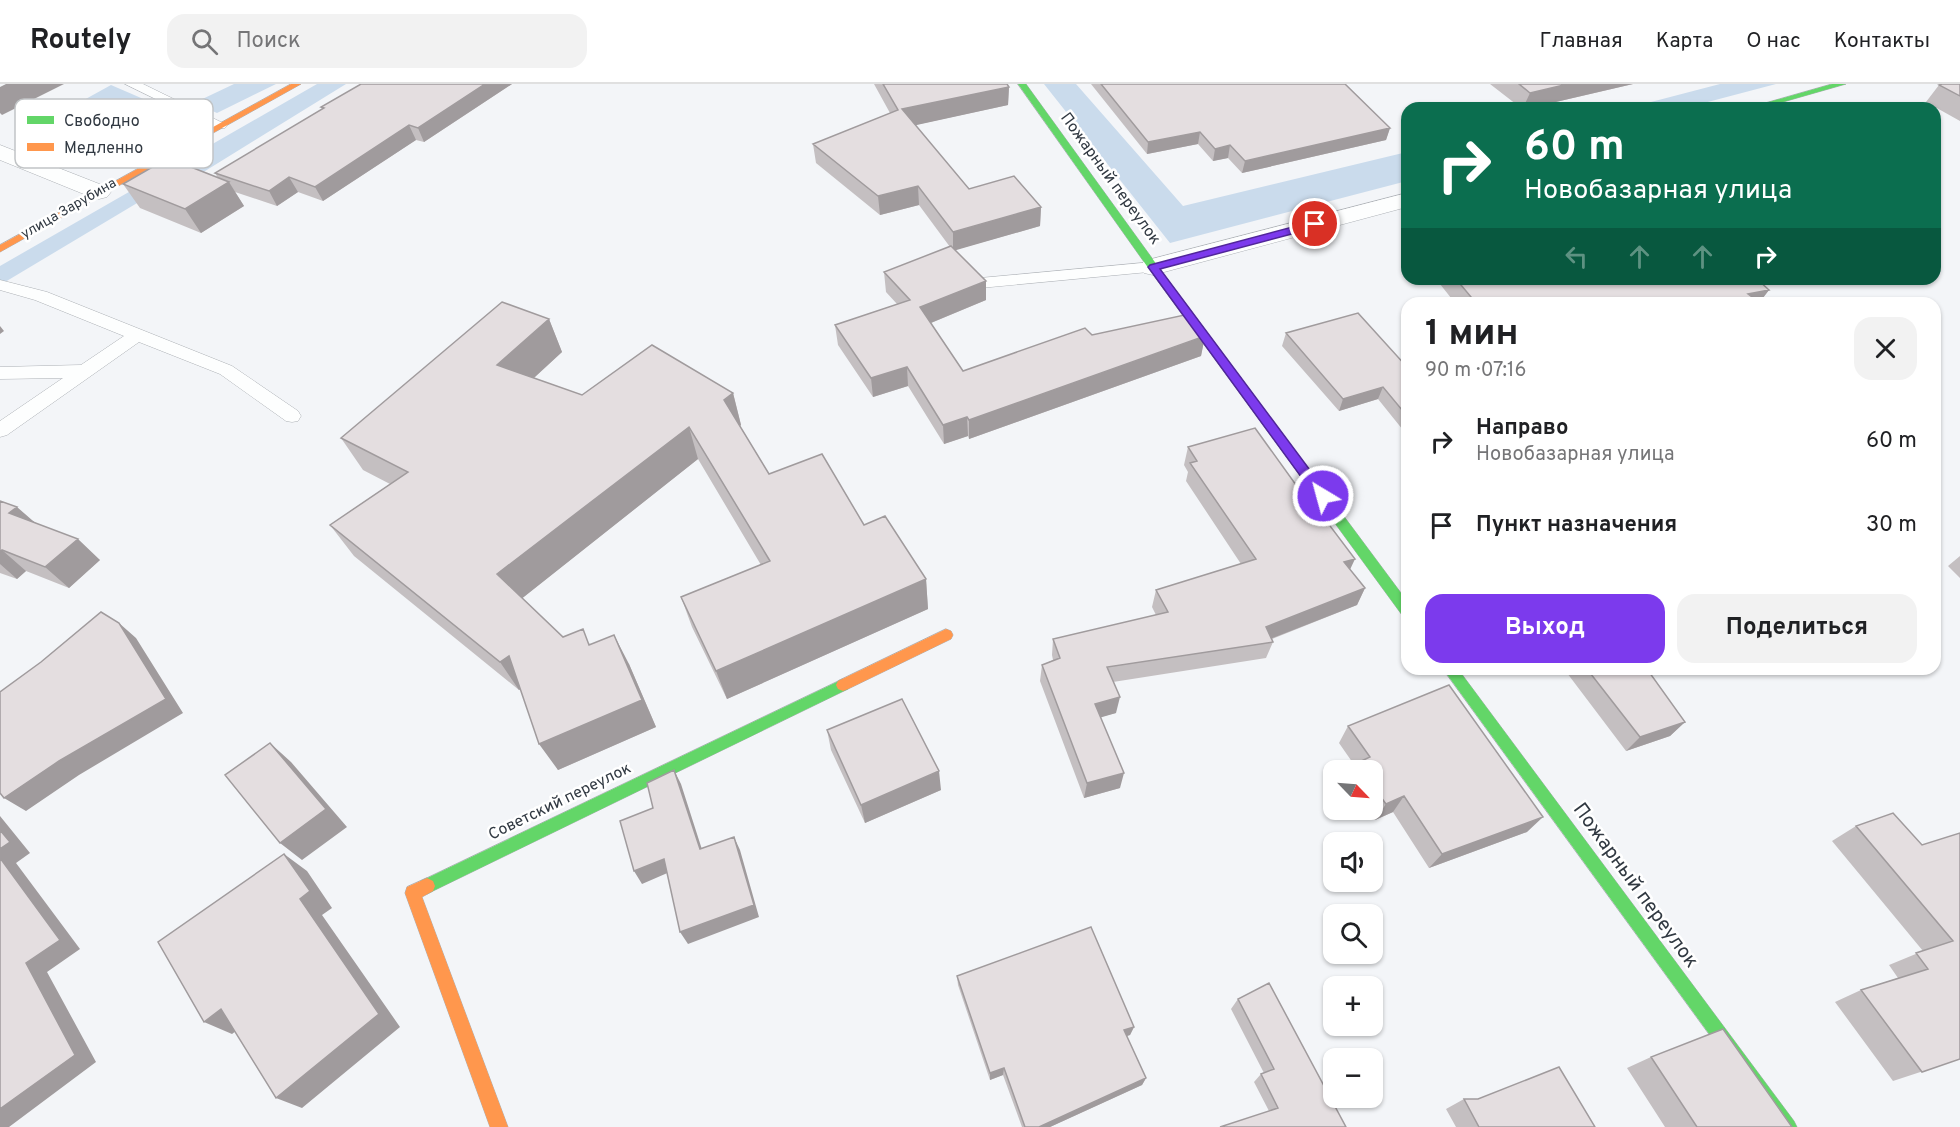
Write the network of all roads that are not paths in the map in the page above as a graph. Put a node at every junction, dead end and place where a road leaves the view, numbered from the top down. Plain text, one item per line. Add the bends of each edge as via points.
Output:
1 (132, 84) edge
2 (297, 84) edge
3 (1022, 84) edge
4 (1842, 84) edge
5 (165, 99) edge
6 (1774, 102) edge
7 (213, 121) edge
8 (220, 124) junction
9 (213, 128) edge
10 (0, 152) edge
11 (15, 158) edge
12 (40, 168) edge
13 (142, 168) edge
14 (99, 192) junction
15 (1401, 202) edge
16 (0, 249) edge
17 (1154, 267) junction
18 (980, 283) edge
19 (0, 285) edge
20 (138, 334) junction
21 (85, 371) junction
22 (0, 373) edge
23 (292, 416) dead end
24 (0, 430) edge
25 (1401, 603) edge
26 (946, 635) dead end
27 (1454, 675) edge
28 (499, 1127) edge
29 (1788, 1127) edge

1 - 5 lane
2 - 8 street, улица Зарубина
3 - 17 street, Пожарный переулок
4 - 6 street
7 - 8 lane
8 - 9 street, улица Зарубина
10 - 11 street
12 - 14 street
13 - 14 street, улица Зарубина
14 - 16 street, улица Зарубина
15 - 17 street
17 - 18 lane
17 - 25 street, Пожарный переулок
19 - 20 lane via 41,296
20 - 21 lane
20 - 23 lane via 226,370
21 - 22 lane
21 - 24 lane
26 - 28 street, Советский переулок via 413,893
27 - 29 street, Пожарный переулок

